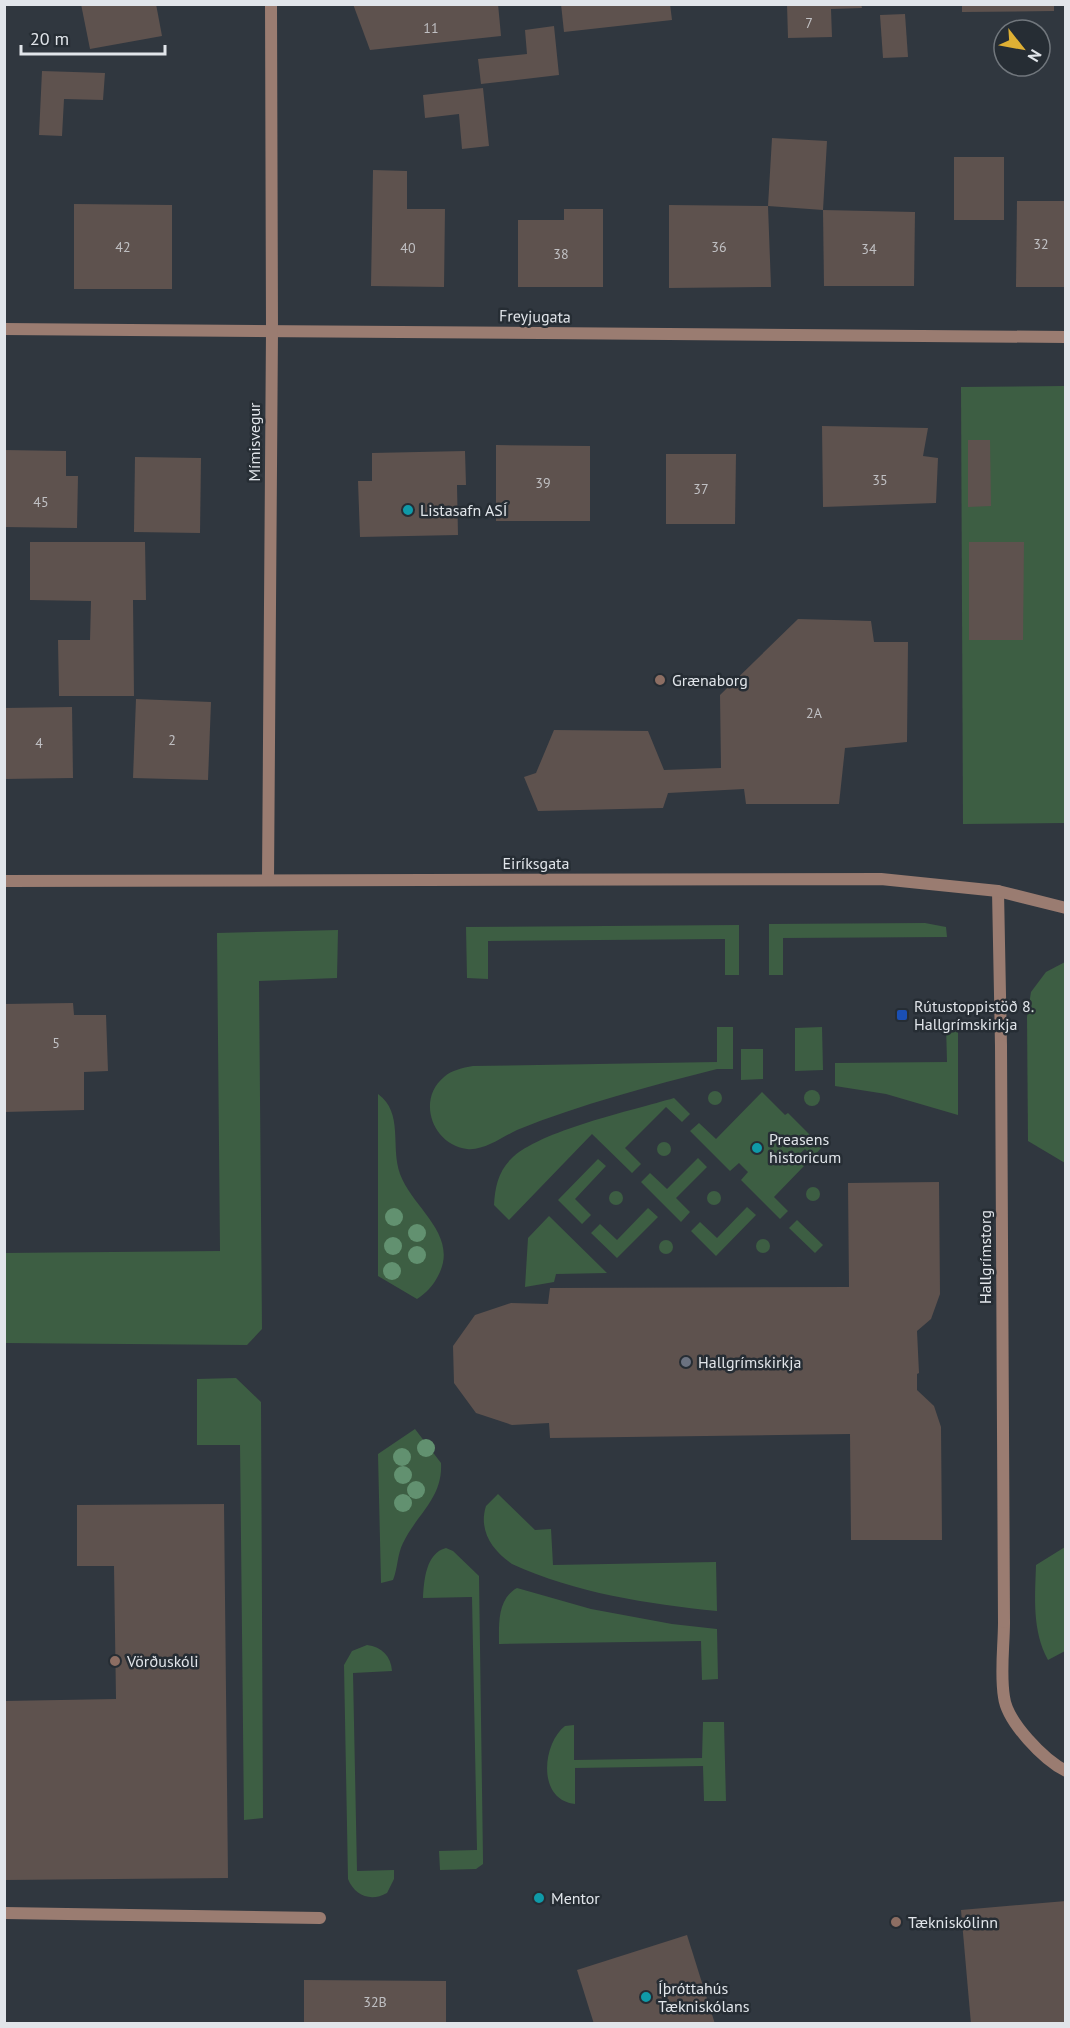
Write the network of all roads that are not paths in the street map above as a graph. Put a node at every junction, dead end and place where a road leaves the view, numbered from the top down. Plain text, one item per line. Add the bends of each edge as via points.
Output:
1 (271, 4) edge
2 (4, 329) edge
3 (272, 330) junction
4 (1065, 337) edge
5 (268, 880) junction
6 (4, 881) edge
7 (998, 891) junction
8 (1065, 908) edge
9 (1065, 1771) edge
10 (4, 1912) edge
11 (320, 1918) dead end

1 - 3 street, Mímisvegur
2 - 3 street, Freyjugata
3 - 4 street, Freyjugata
3 - 5 street, Mímisvegur
5 - 6 street, Eiríksgata
5 - 7 street, Eiríksgata via 881,879
7 - 8 street, Eiríksgata
7 - 9 street, Hallgrímstorg via 1004,1699 1014,1722 1033,1745
10 - 11 street

